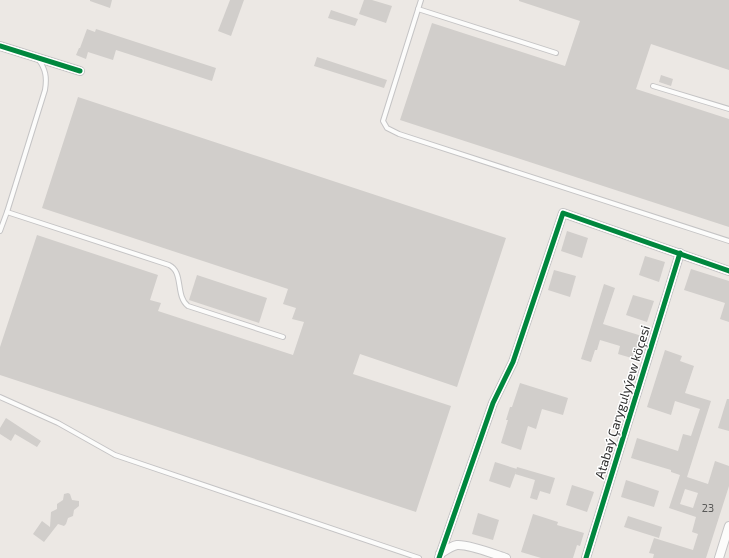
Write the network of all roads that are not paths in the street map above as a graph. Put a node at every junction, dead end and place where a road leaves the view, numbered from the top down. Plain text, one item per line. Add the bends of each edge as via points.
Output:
1 (421, 0) edge
2 (418, 9) junction
3 (0, 46) edge
4 (556, 53) dead end
5 (36, 57) junction
6 (80, 71) dead end
7 (654, 86) dead end
8 (729, 109) edge
9 (7, 212) junction
10 (0, 231) edge
11 (729, 241) edge
12 (680, 253) junction
13 (729, 271) edge
14 (283, 337) dead end
15 (0, 397) edge
16 (729, 526) edge
17 (438, 557) edge
18 (419, 558) edge
19 (506, 558) edge
20 (586, 558) edge
21 (719, 558) edge

1 - 2 lane
2 - 4 lane
2 - 11 lane via 382,121 387,128
3 - 5 street
5 - 6 street
5 - 9 lane via 45,70 47,82
7 - 8 lane
9 - 10 lane
9 - 14 lane via 169,265 177,272 182,299 188,306
12 - 13 street
12 - 17 street via 563,213 513,362 493,403
12 - 20 street, Atabaý Çarygulyýew köçesi
15 - 18 lane via 58,423 115,455
16 - 21 street
17 - 19 street via 448,548 457,545

